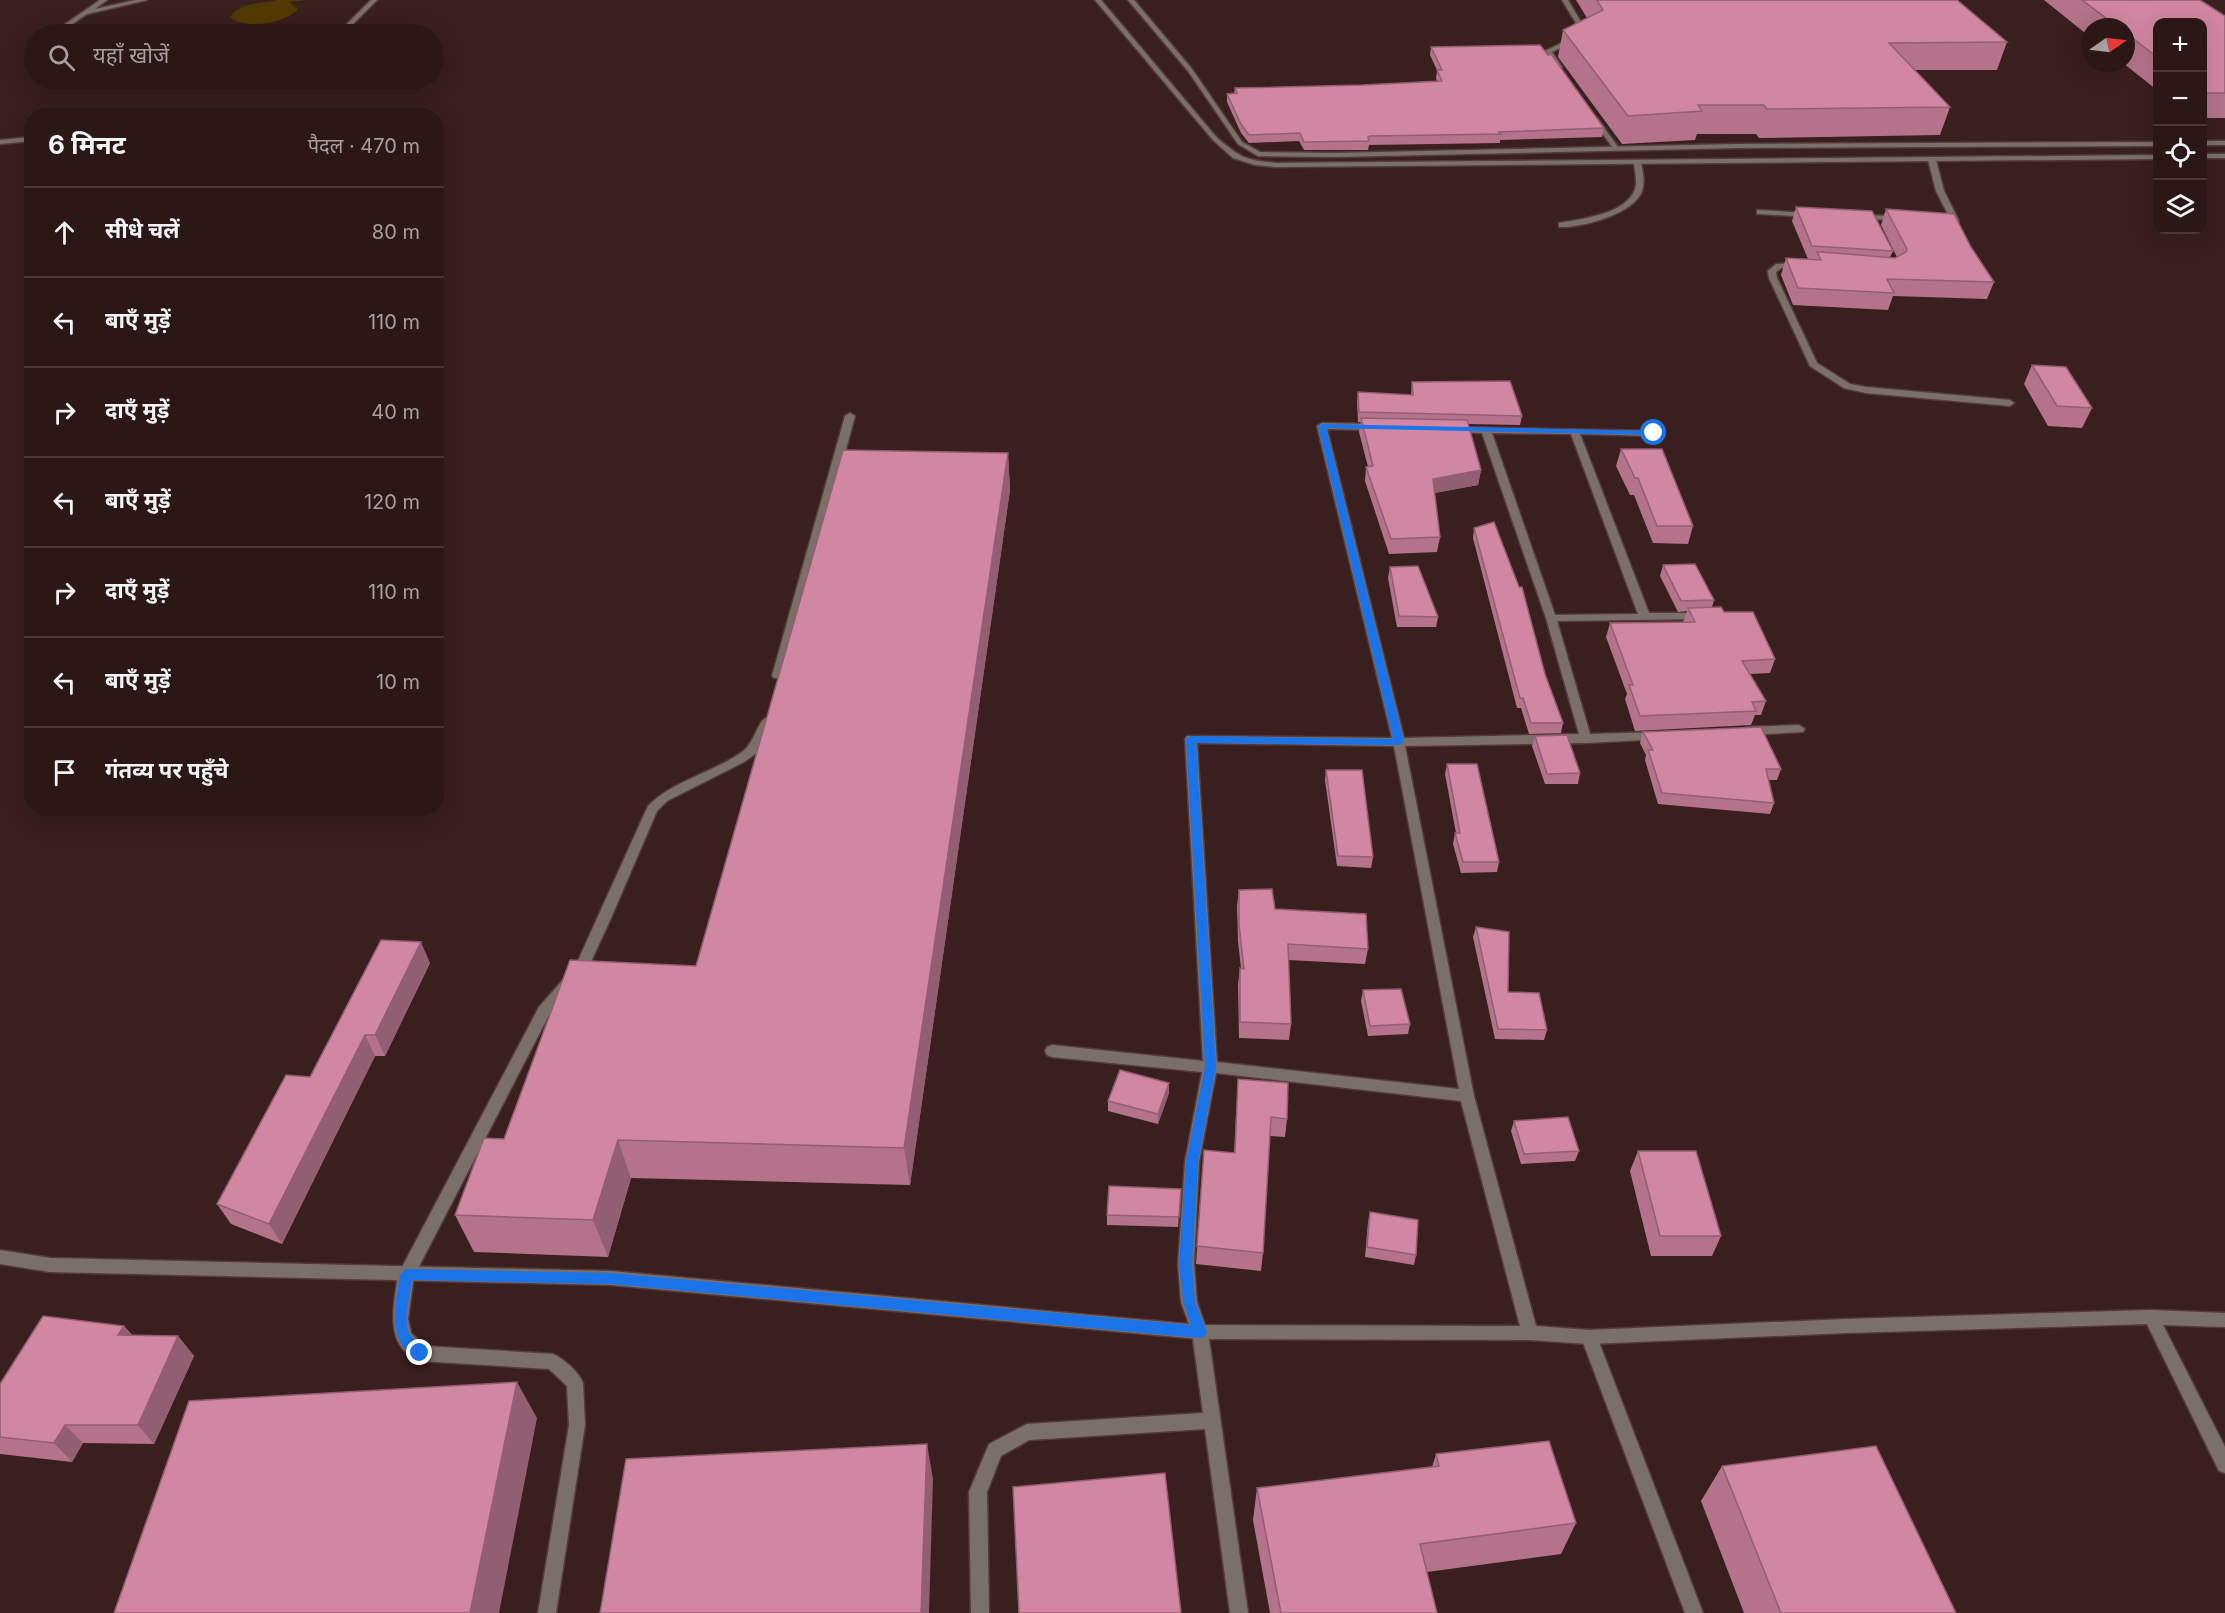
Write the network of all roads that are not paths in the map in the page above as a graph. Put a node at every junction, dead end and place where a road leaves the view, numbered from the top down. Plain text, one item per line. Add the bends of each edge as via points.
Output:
1 (104, 0) edge
2 (144, 0) edge
3 (374, 0) edge
4 (1098, 0) edge
5 (1131, 0) edge
6 (1565, 0) edge
7 (85, 13) junction
8 (69, 24) edge
9 (350, 24) edge
10 (1561, 71) edge
11 (1588, 109) edge
12 (24, 140) edge
13 (0, 142) edge
14 (2225, 142) edge
15 (2207, 143) edge
16 (2153, 144) edge
17 (1737, 146) junction
18 (1615, 147) junction
19 (2207, 156) edge
20 (2225, 156) edge
21 (2153, 157) edge
22 (1932, 160) junction
23 (1750, 162) junction
24 (1637, 163) junction
25 (1760, 213) dead end
26 (1815, 215) edge
27 (1848, 216) edge
28 (1870, 217) junction
29 (1913, 219) edge
30 (1934, 220) edge
31 (1562, 225) dead end
32 (1875, 227) edge
33 (1807, 266) edge
34 (2010, 403) dead end
35 (849, 416) dead end
36 (1381, 427) edge
37 (1440, 429) edge
38 (1486, 430) junction
39 (1575, 433) junction
40 (1654, 433) dead end
41 (1710, 615) edge
42 (1551, 618) junction
43 (1645, 618) junction
44 (775, 689) edge
45 (769, 712) edge
46 (1799, 729) dead end
47 (1740, 732) edge
48 (1669, 735) edge
49 (1586, 739) junction
50 (1399, 742) junction
51 (1052, 1051) dead end
52 (1210, 1067) junction
53 (1467, 1096) junction
54 (0, 1257) edge
55 (406, 1275) junction
56 (2151, 1317) junction
57 (2225, 1320) edge
58 (1200, 1332) junction
59 (1530, 1333) junction
60 (1589, 1337) junction
61 (1212, 1420) junction
62 (2225, 1465) edge
63 (547, 1613) edge
64 (980, 1613) edge
65 (1239, 1613) edge
66 (1694, 1613) edge

1 - 7 street
2 - 7 street
3 - 9 street
4 - 24 street via 1192,114 1234,157 1276,165
5 - 18 street via 1190,70 1240,143 1258,154
6 - 10 street via 1585,34 1548,51
7 - 8 street
11 - 18 street
12 - 13 street
14 - 15 street
16 - 17 street
17 - 18 street
17 - 23 street
19 - 20 street
21 - 22 street
22 - 23 street
22 - 30 street via 1940,191 1955,220
23 - 24 street
24 - 31 street via 1640,187 1634,199 1606,215
25 - 26 street
27 - 28 street
28 - 29 street
28 - 32 street
33 - 34 street via 1779,266 1772,271 1813,364 1827,375 1847,386 1866,390
35 - 44 street
36 - 50 street via 1322,426
37 - 38 street
38 - 39 street
38 - 42 street
39 - 40 street
39 - 43 street
41 - 43 street
42 - 43 street
42 - 49 street
45 - 55 street via 754,748 663,798 652,809 581,968 544,1011
46 - 47 street
48 - 49 street
49 - 50 street
50 - 52 street via 1191,739
50 - 53 street
51 - 52 street
52 - 53 street
52 - 58 street via 1192,1162 1186,1264 1189,1302
53 - 59 street
54 - 55 street via 50,1265
55 - 58 street via 611,1278
55 - 63 street via 400,1319 404,1338 420,1353 554,1362 575,1383 577,1425
56 - 57 street
56 - 60 street
56 - 62 street
58 - 59 street
58 - 61 street
59 - 60 street
60 - 66 street
61 - 64 street via 1027,1432 995,1450 978,1492
61 - 65 street

